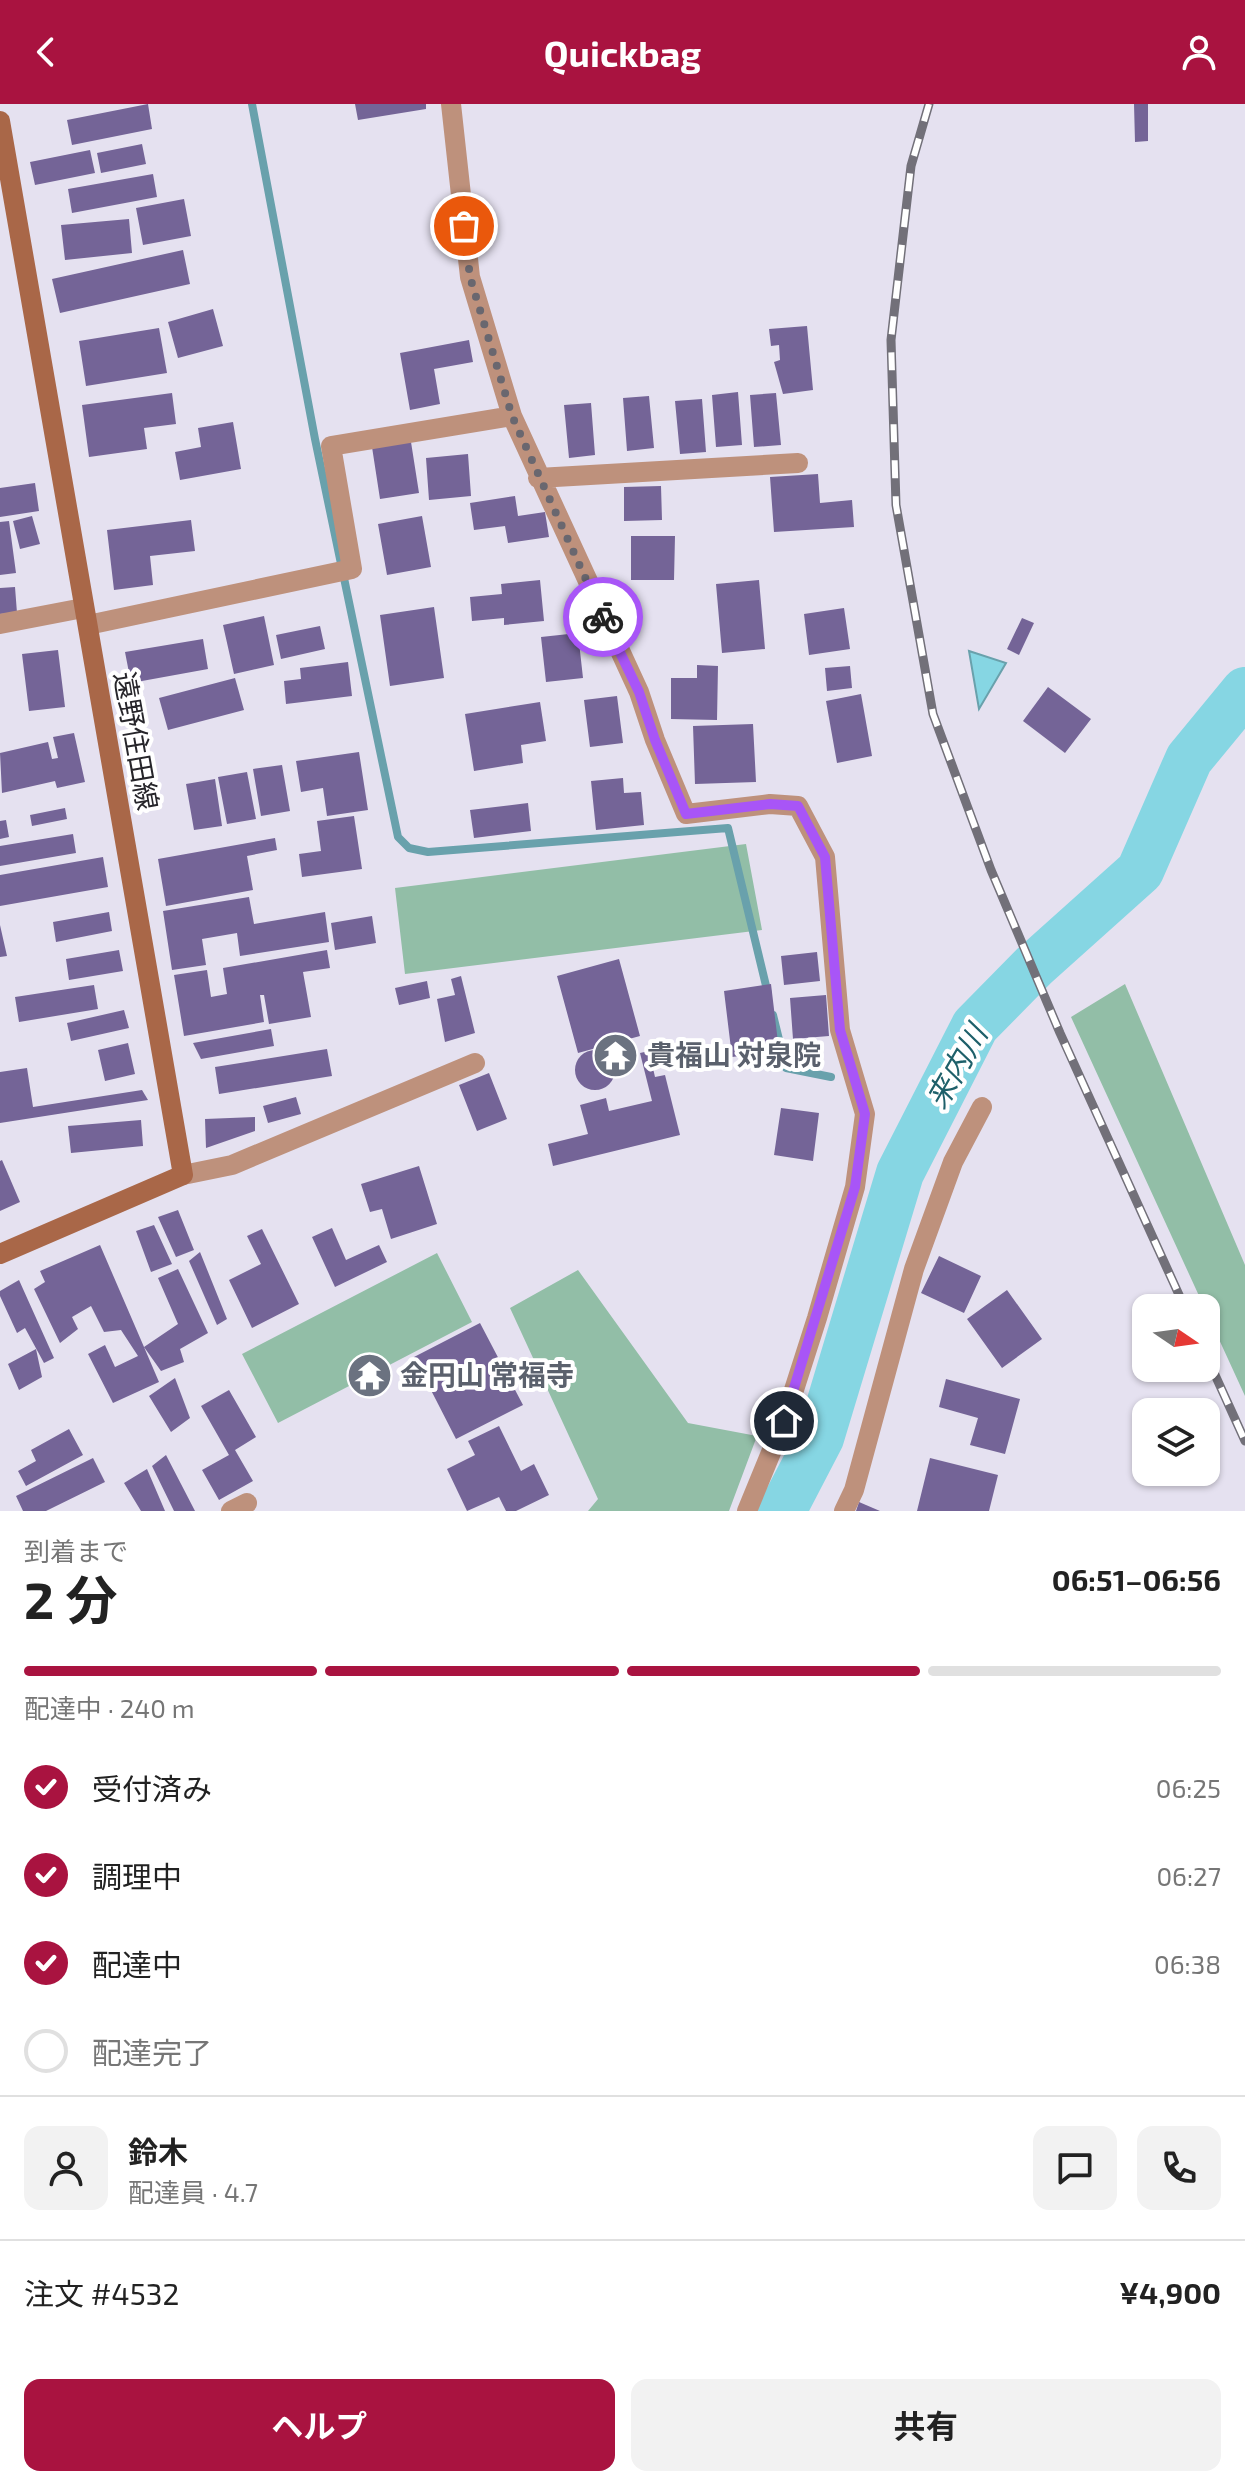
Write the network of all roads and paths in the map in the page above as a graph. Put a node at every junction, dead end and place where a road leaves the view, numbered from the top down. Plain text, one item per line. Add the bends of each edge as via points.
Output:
1 (451, 104) edge
2 (0, 121) edge
3 (512, 416) junction
4 (798, 463) dead end
5 (538, 478) junction
6 (85, 616) junction
7 (0, 624) edge
8 (475, 1063) dead end
9 (982, 1107) dead end
10 (183, 1175) junction
11 (0, 1254) edge
12 (747, 1511) edge
13 (844, 1511) edge

1 - 3 street via 470,277
2 - 6 main road, 遠野住田線
3 - 5 street
3 - 6 street via 331,446 352,569
4 - 5 street
5 - 12 street via 639,692 686,814 798,806 825,857 840,1030 865,1114 855,1187 825,1289 784,1421
6 - 7 street
6 - 10 main road, 遠野住田線
8 - 10 street via 232,1165
9 - 13 street via 953,1162 914,1269
10 - 11 main road

